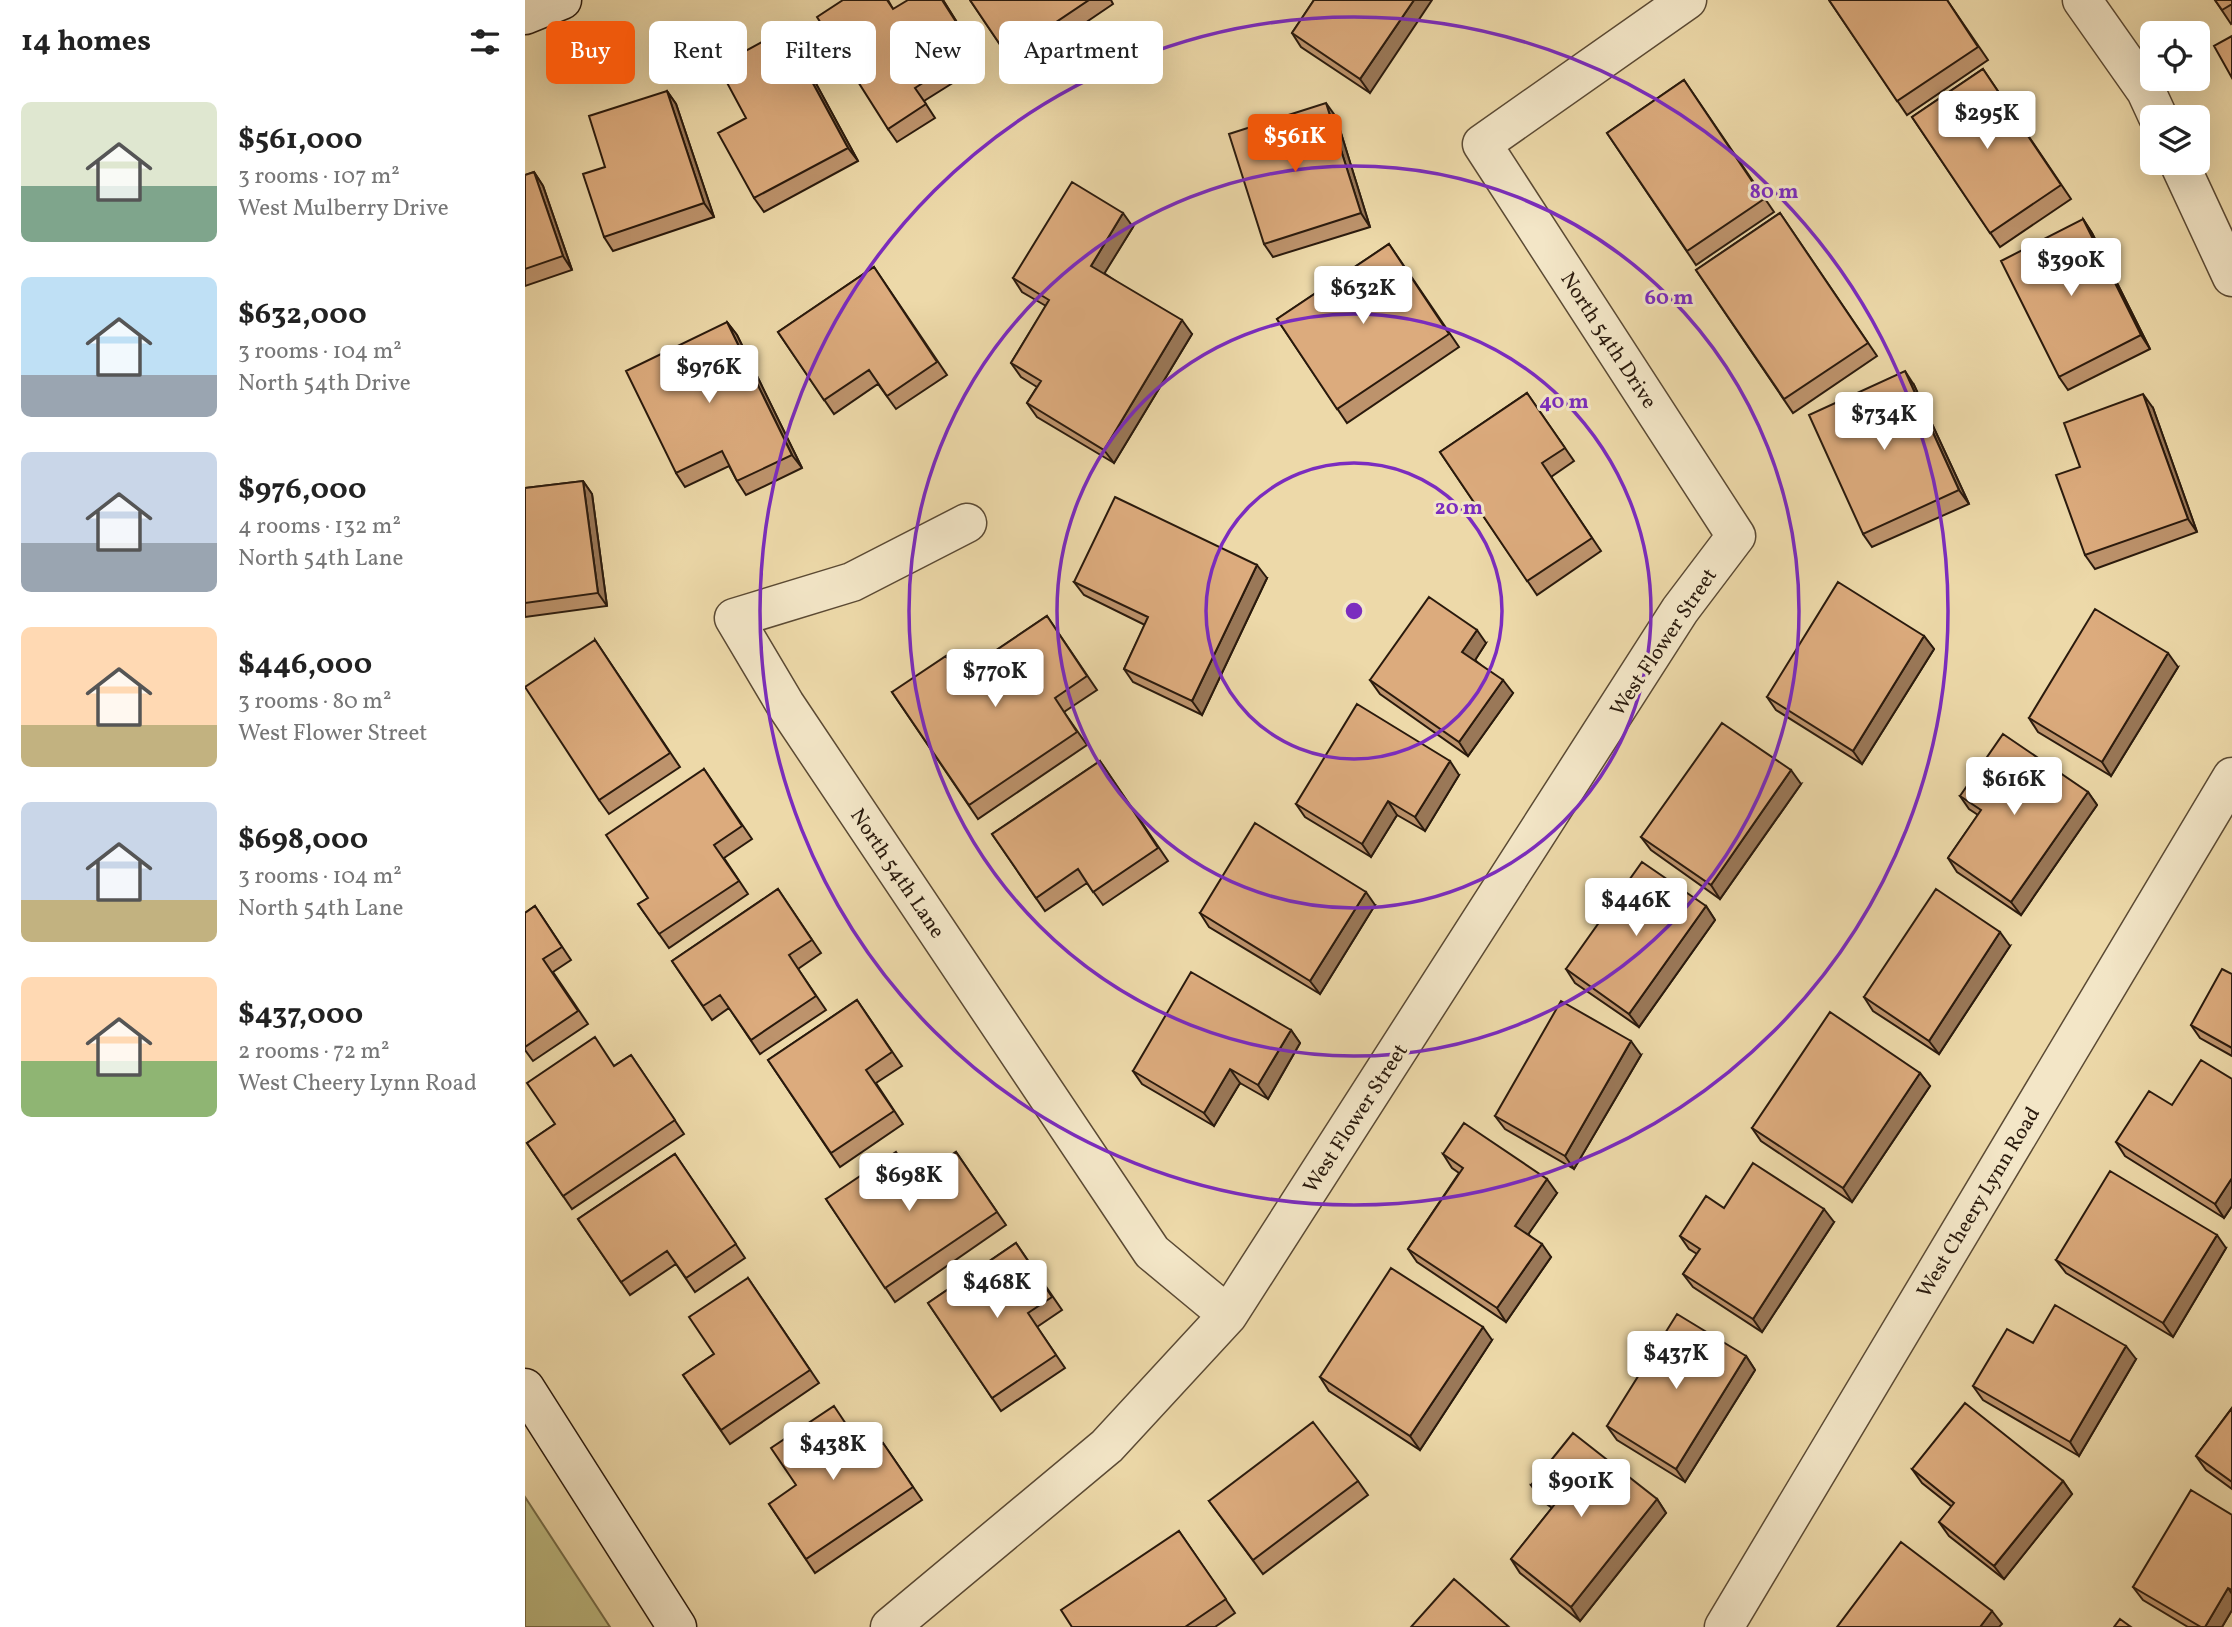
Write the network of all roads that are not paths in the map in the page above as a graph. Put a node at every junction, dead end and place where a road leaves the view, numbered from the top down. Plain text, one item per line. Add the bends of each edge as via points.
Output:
1 (562, 0) edge
2 (1687, 0) edge
3 (2082, 0) edge
4 (525, 15) edge
5 (2152, 105) edge
6 (2185, 175) edge
7 (2232, 277) edge
8 (967, 523) dead end
9 (1736, 536) joint
10 (2232, 777) edge
11 (1228, 1315) junction
12 (525, 1388) edge
13 (677, 1627) edge
14 (890, 1627) edge
15 (1724, 1627) edge

1 - 4 street
2 - 9 street, North 54th Drive via 1482,144
3 - 5 street
6 - 7 street
8 - 11 street, North 54th Lane via 852,582 734,618 785,704 1152,1252
9 - 11 street, West Flower Street via 1680,610
10 - 15 street, West Cheery Lynn Road
11 - 14 street, West Flower Street via 1107,1446
12 - 13 street

